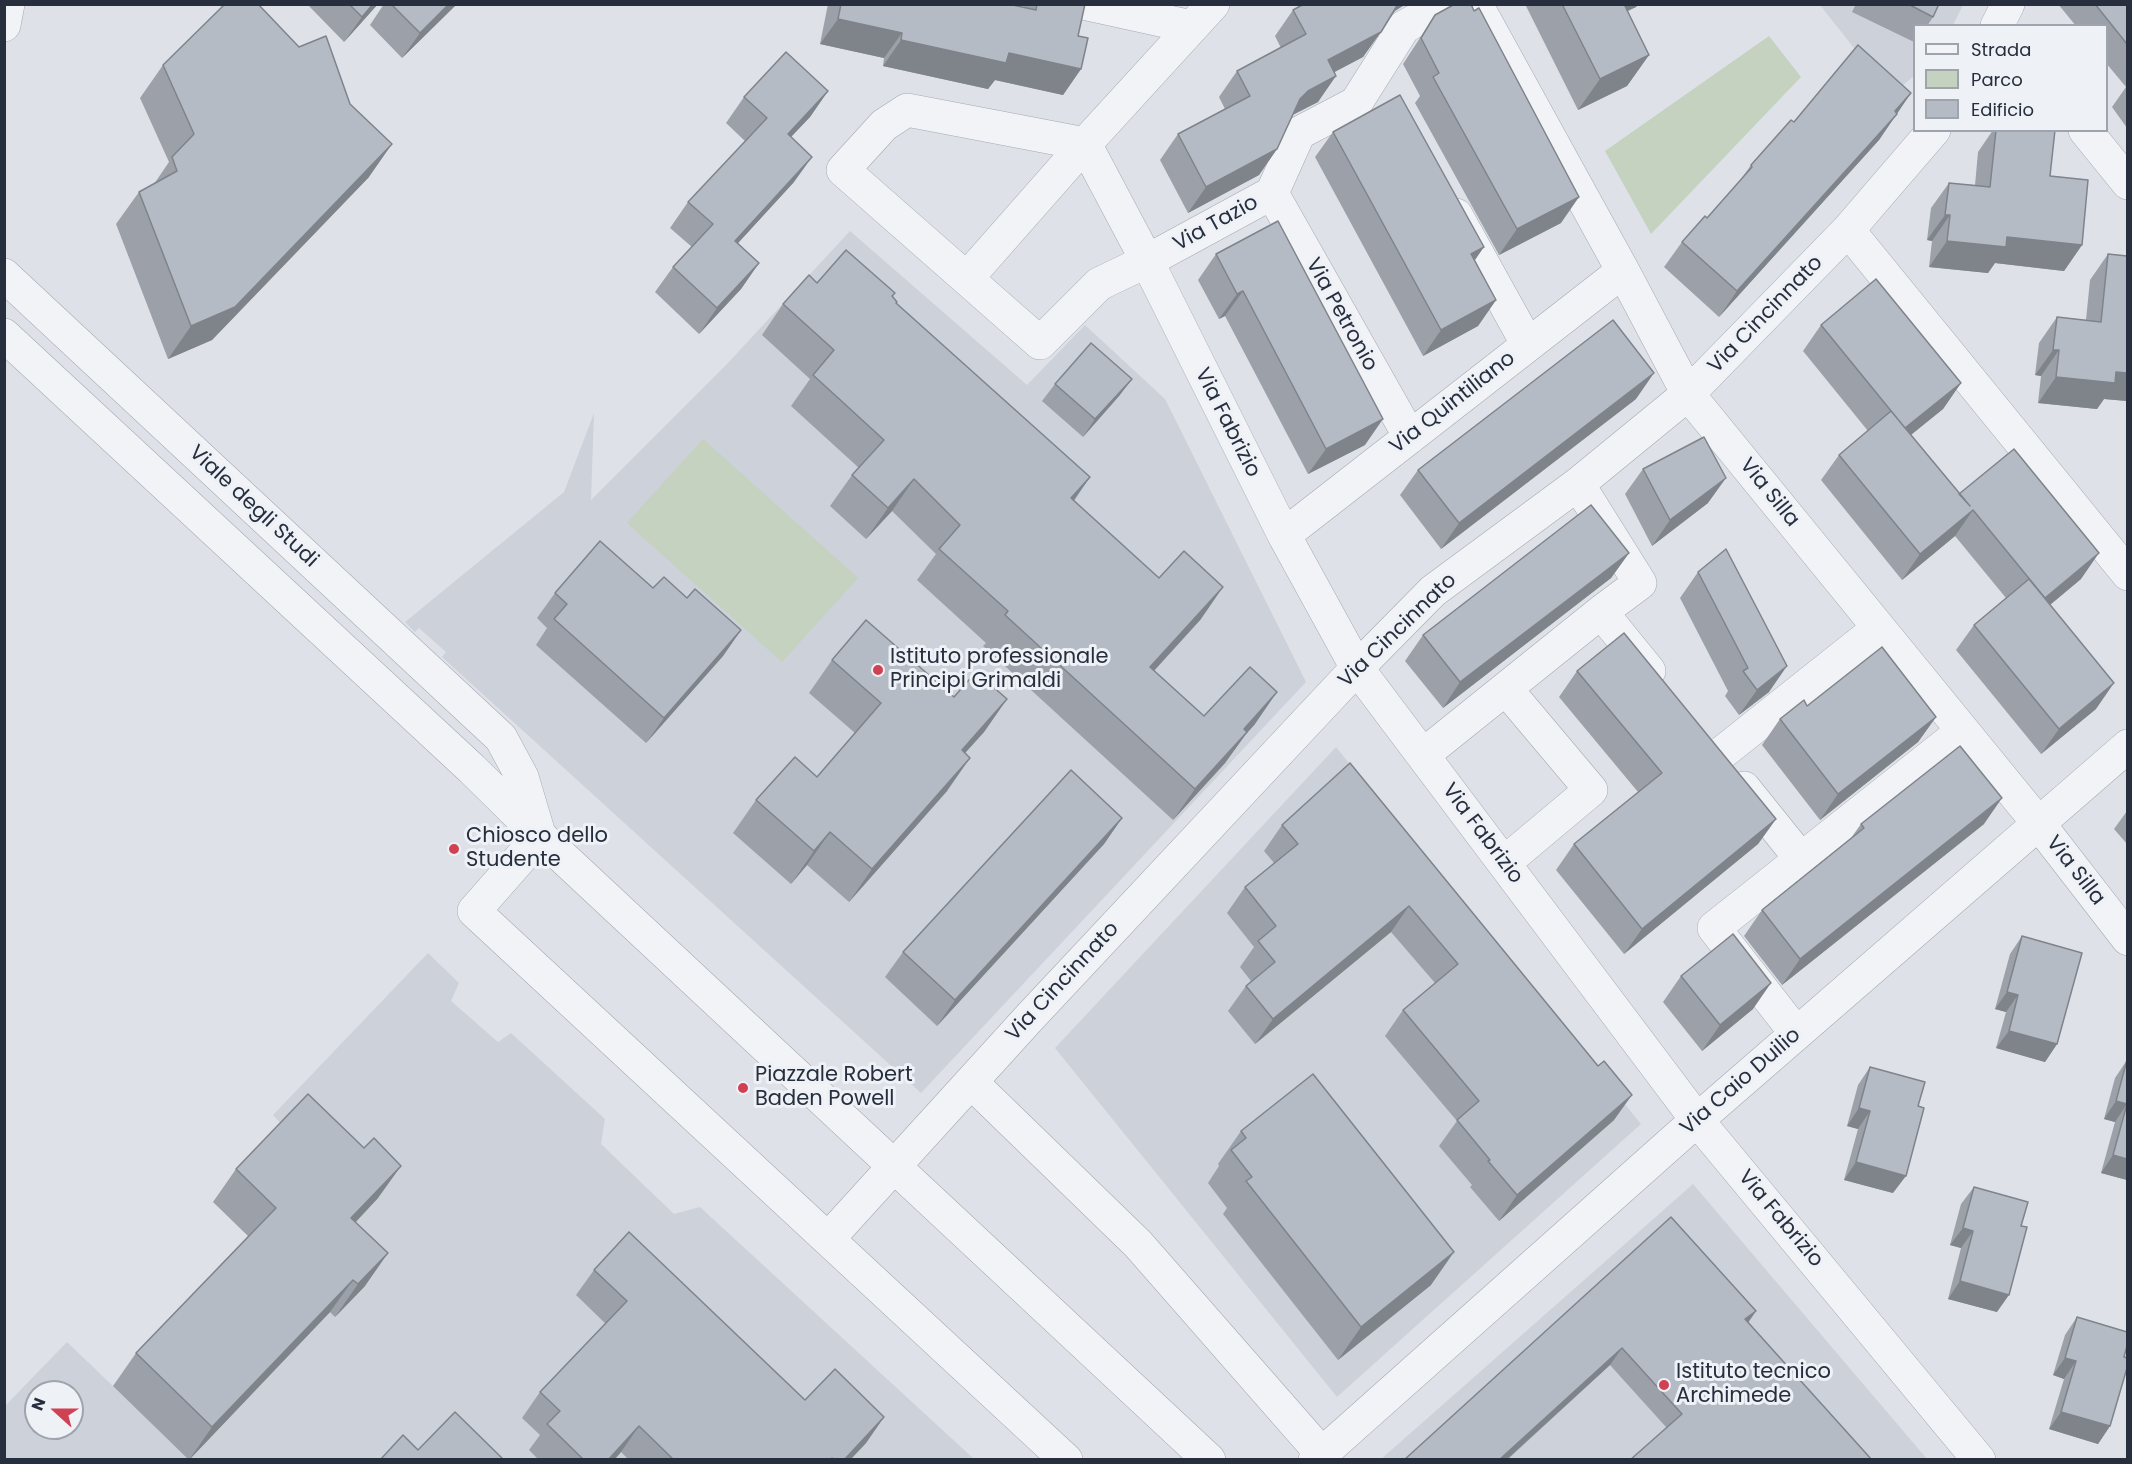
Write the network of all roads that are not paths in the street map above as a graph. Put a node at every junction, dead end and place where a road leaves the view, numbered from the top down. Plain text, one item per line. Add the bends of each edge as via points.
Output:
1 (8, 4) edge
2 (1087, 4) edge
3 (1445, 4) edge
4 (1476, 4) edge
5 (1203, 16) edge
6 (4, 25) edge
7 (1376, 72) junction
8 (1393, 102) edge
9 (1932, 132) edge
10 (2087, 132) edge
11 (1086, 144) junction
12 (2127, 183) edge
13 (1272, 193) junction
14 (1444, 193) edge
15 (1848, 230) junction
16 (1147, 261) junction
17 (1623, 271) junction
18 (4, 275) edge
19 (967, 278) junction
20 (4, 335) edge
21 (1528, 345) junction
22 (1688, 394) junction
23 (1410, 437) junction
24 (1578, 484) junction
25 (1284, 535) junction
26 (2127, 574) edge
27 (1601, 612) junction
28 (1879, 628) junction
29 (1357, 668) junction
30 (1506, 689) junction
31 (1667, 693) edge
32 (1696, 729) edge
33 (1963, 731) junction
34 (2127, 746) edge
35 (1423, 755) junction
36 (1718, 756) junction
37 (2039, 824) junction
38 (540, 836) junction
39 (1802, 859) junction
40 (1504, 863) junction
41 (2127, 939) edge
42 (1796, 1033) junction
43 (971, 1082) junction
44 (1697, 1120) junction
45 (894, 1167) junction
46 (828, 1239) junction
47 (1319, 1457) edge
48 (1066, 1460) edge
49 (1209, 1460) edge
50 (1979, 1460) edge

1 - 6 street
2 - 5 street
3 - 7 street, Via Tazio via 1404,27
4 - 17 street, Via Silla
5 - 11 street
7 - 8 street
7 - 13 street, Via Tazio via 1356,103 1299,133
9 - 15 street, Via Cincinnato
10 - 12 street
11 - 16 street, Via Fabrizio
11 - 19 street
11 - 19 street via 907,111 884,125 843,170
13 - 16 street, Via Tazio
13 - 23 street, Via Petronio
14 - 21 street
15 - 22 street, Via Cincinnato
15 - 26 street
16 - 19 street, Via Tazio via 1099,284 1040,343
16 - 25 street, Via Fabrizio
17 - 21 street, Via Quintiliano
17 - 22 street, Via Silla
18 - 38 street, Viale degli Studi via 501,738 522,777
20 - 38 street, Viale degli Studi
21 - 23 street, Via Quintiliano
22 - 24 street, Via Cincinnato
22 - 28 street, Via Silla
23 - 25 street, Via Quintiliano
24 - 27 street via 1640,583
24 - 29 street, Via Cincinnato via 1433,591
25 - 29 street, Via Fabrizio
27 - 30 street
27 - 31 street
28 - 33 street, Via Silla
28 - 36 street
29 - 35 street, Via Fabrizio
29 - 43 street, Via Cincinnato
30 - 35 street
30 - 40 street via 1591,790
32 - 36 street
33 - 37 street, Via Silla
33 - 39 street
34 - 37 street, Via Caio Duilio
35 - 40 street, Via Fabrizio
36 - 39 street
37 - 41 street, Via Silla
37 - 42 street, Via Caio Duilio
38 - 45 street, Viale degli Studi
38 - 46 street via 474,911
39 - 42 street via 1714,928
40 - 44 street, Via Fabrizio
42 - 44 street, Via Caio Duilio
43 - 45 street, Via Cincinnato
43 - 47 street via 1138,1244
44 - 47 street, Via Caio Duilio
44 - 50 street, Via Fabrizio
45 - 46 street, Via Cincinnato
45 - 49 street, Viale degli Studi
46 - 48 street

